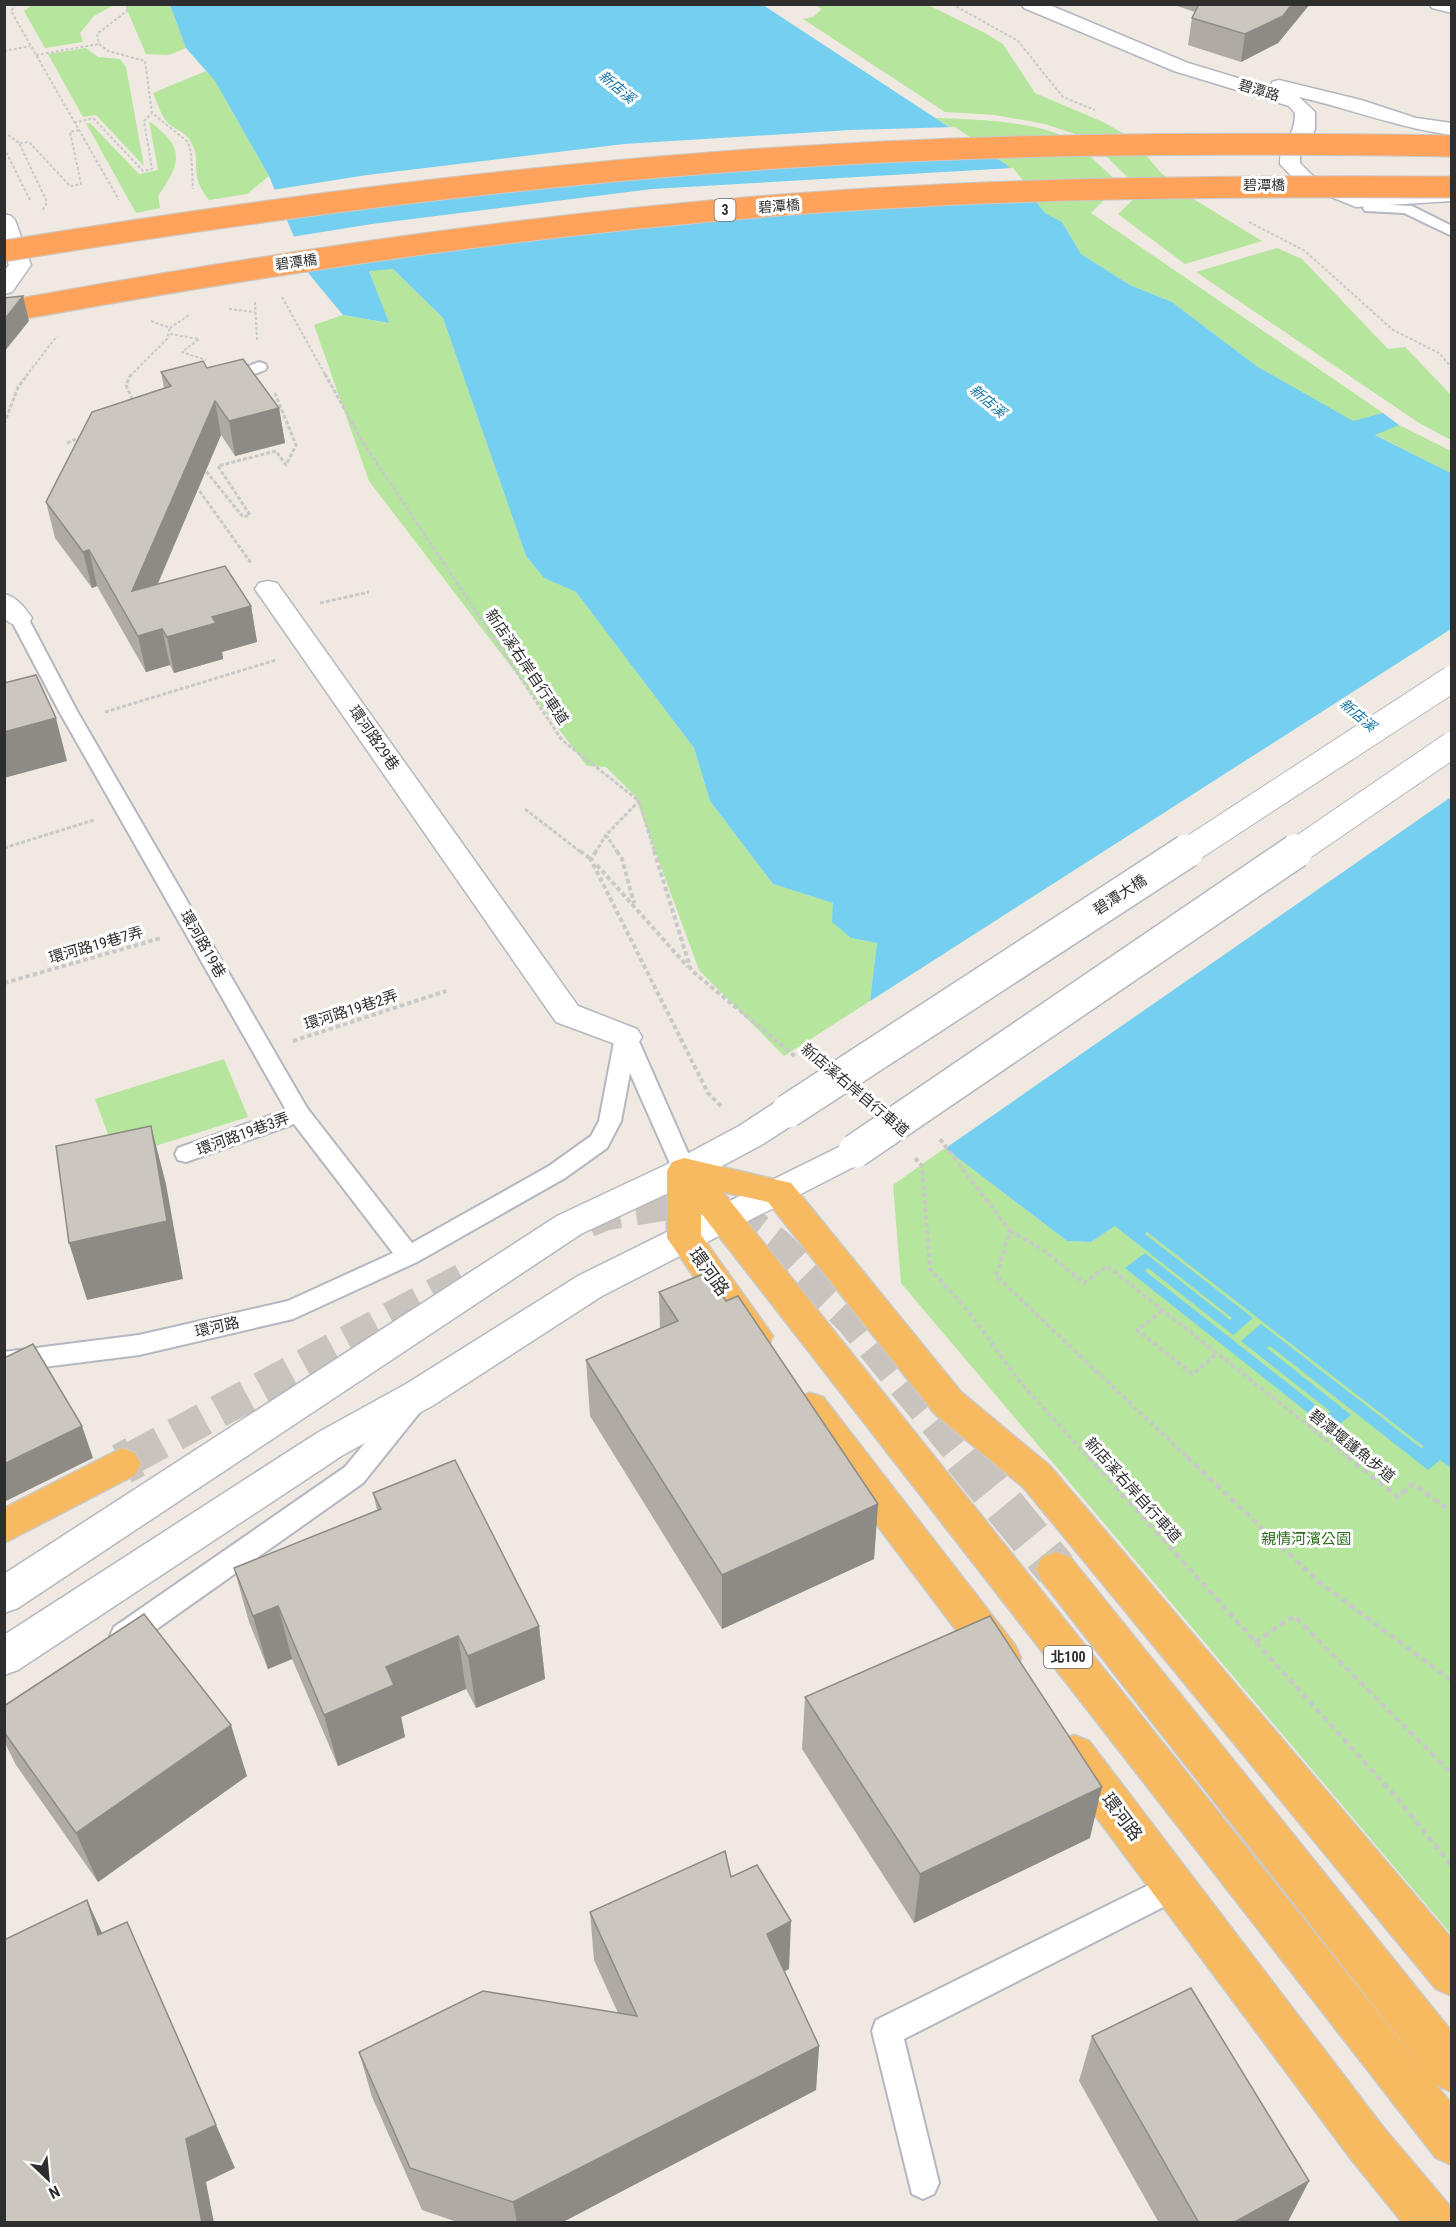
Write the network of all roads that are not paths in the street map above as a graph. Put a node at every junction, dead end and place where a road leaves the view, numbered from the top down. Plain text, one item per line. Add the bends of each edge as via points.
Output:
1 (1030, 4) edge
2 (1046, 4) edge
3 (1438, 4) edge
4 (1452, 8) edge
5 (1452, 129) edge
6 (1452, 146) edge
7 (1448, 194) edge
8 (1370, 208) dead end
9 (4, 220) edge
10 (1452, 232) edge
11 (4, 251) edge
12 (4, 287) edge
13 (4, 312) edge
14 (259, 367) dead end
15 (212, 384) edge
16 (276, 600) road end
17 (12, 610) edge
18 (1452, 679) edge
19 (1452, 745) edge
20 (626, 1037) junction
21 (299, 1114) junction
22 (186, 1154) dead end
23 (684, 1171) junction
24 (778, 1192) junction
25 (726, 1218) junction
26 (684, 1238) junction
27 (409, 1256) junction
28 (4, 1362) edge
29 (419, 1395) junction
30 (122, 1464) tunnel mouth
31 (4, 1527) edge
32 (54, 1565) junction
33 (1056, 1569) tunnel mouth
34 (4, 1581) edge
35 (4, 1596) edge
36 (102, 1652) edge
37 (4, 1657) edge
38 (1023, 1687) edge
39 (1052, 1725) edge
40 (1175, 1886) junction
41 (1452, 1974) edge
42 (1452, 2069) edge
43 (1452, 2142) edge
44 (922, 2183) dead end
45 (1432, 2223) edge

1 - 7 main road, 碧潭路 via 1181,67 1296,102 1305,112 1305,130 1290,151 1290,164 1306,180 1356,201
2 - 5 main road, 碧潭路 via 1203,63 1413,124
3 - 4 main road
6 - 11 highway, bridge via 1123,142 926,148 688,164 457,185 246,212
7 - 13 highway, 碧潭橋 / 3, bridge via 1237,185 973,193 702,212 495,234 250,268
8 - 10 lane via 1407,209
9 - 12 main road via 20,265
14 - 15 lane
16 - 20 main road, 環河路29巷 via 567,1014
17 - 21 lane, 環河路19巷
18 - 23 main road, 碧潭大橋, bridge via 751,1135
19 - 24 main road, bridge via 855,1150
20 - 23 lane
20 - 27 lane, 環河路 via 610,1121 599,1142 557,1172
21 - 22 lane, 環河路19巷3弄
21 - 27 lane, 環河路19巷
23 - 24 highway
23 - 25 highway, 北100
23 - 26 highway
23 - 32 main road, 碧潭大橋 via 569,1225
24 - 25 main road
24 - 41 highway via 948,1403 1037,1477
25 - 26 main road
25 - 43 highway, 北100 via 807,1326
26 - 29 main road via 590,1286
26 - 38 highway, 環河路
27 - 28 lane, 環河路 via 293,1309 139,1346
29 - 36 lane via 354,1475
29 - 37 main road via 330,1444
30 - 31 highway
32 - 34 main road
32 - 35 main road
33 - 42 highway
39 - 40 highway, 環河路
40 - 44 lane via 887,2031
40 - 45 highway, 環河路 via 1367,2143

